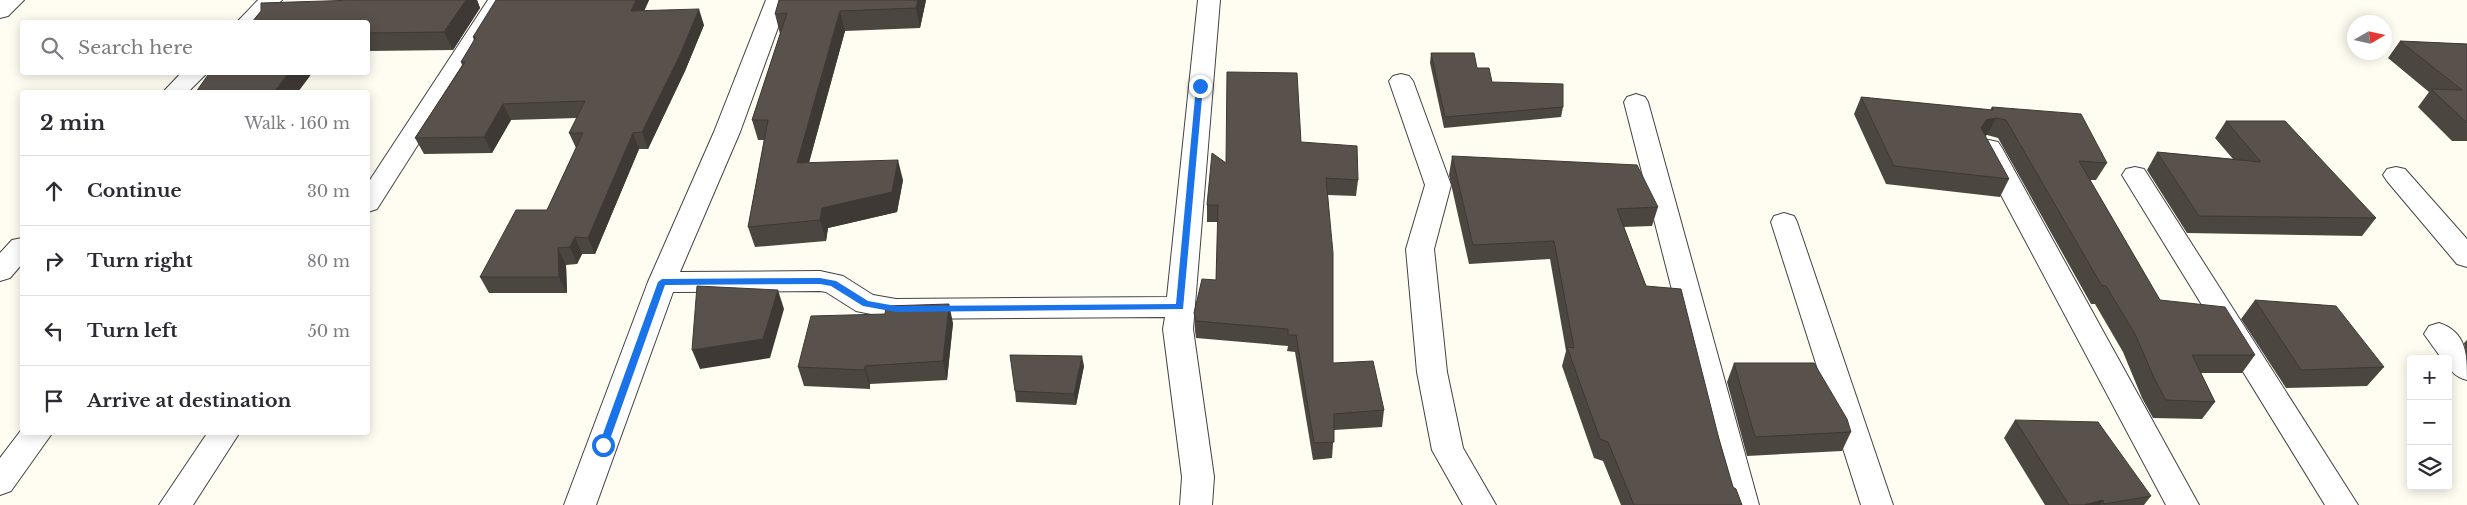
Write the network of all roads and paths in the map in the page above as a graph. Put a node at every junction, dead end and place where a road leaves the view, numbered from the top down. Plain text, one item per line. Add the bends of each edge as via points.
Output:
1 (13, 0) edge
2 (271, 0) edge
3 (499, 0) edge
4 (777, 0) edge
5 (1210, 0) edge
6 (0, 11) edge
7 (250, 20) edge
8 (193, 75) edge
9 (1401, 82) dead end
10 (177, 90) edge
11 (1636, 102) dead end
12 (1987, 145) edge
13 (2135, 175) dead end
14 (2396, 175) dead end
15 (370, 200) edge
16 (1784, 222) dead end
17 (20, 249) edge
18 (2467, 257) edge
19 (0, 271) edge
20 (662, 282) junction
21 (1180, 307) junction
22 (2439, 334) dead end
23 (2467, 369) edge
24 (36, 435) edge
25 (223, 435) edge
26 (0, 482) edge
27 (175, 505) edge
28 (580, 505) edge
29 (1196, 505) edge
30 (1480, 505) edge
31 (1743, 505) edge
32 (1877, 505) edge
33 (2183, 505) edge
34 (2342, 505) edge

1 - 6 street
2 - 7 street
3 - 15 street
4 - 20 street via 727,132
5 - 21 street
8 - 10 street
9 - 30 street via 1438,185 1420,249 1432,372 1448,450
11 - 31 street
12 - 33 street
13 - 34 street
14 - 18 street
16 - 32 street
17 - 19 street
20 - 21 street via 820,281 833,283 866,304 896,309
20 - 28 street
21 - 29 street via 1178,329 1198,477
22 - 23 street
24 - 26 street
25 - 27 street

